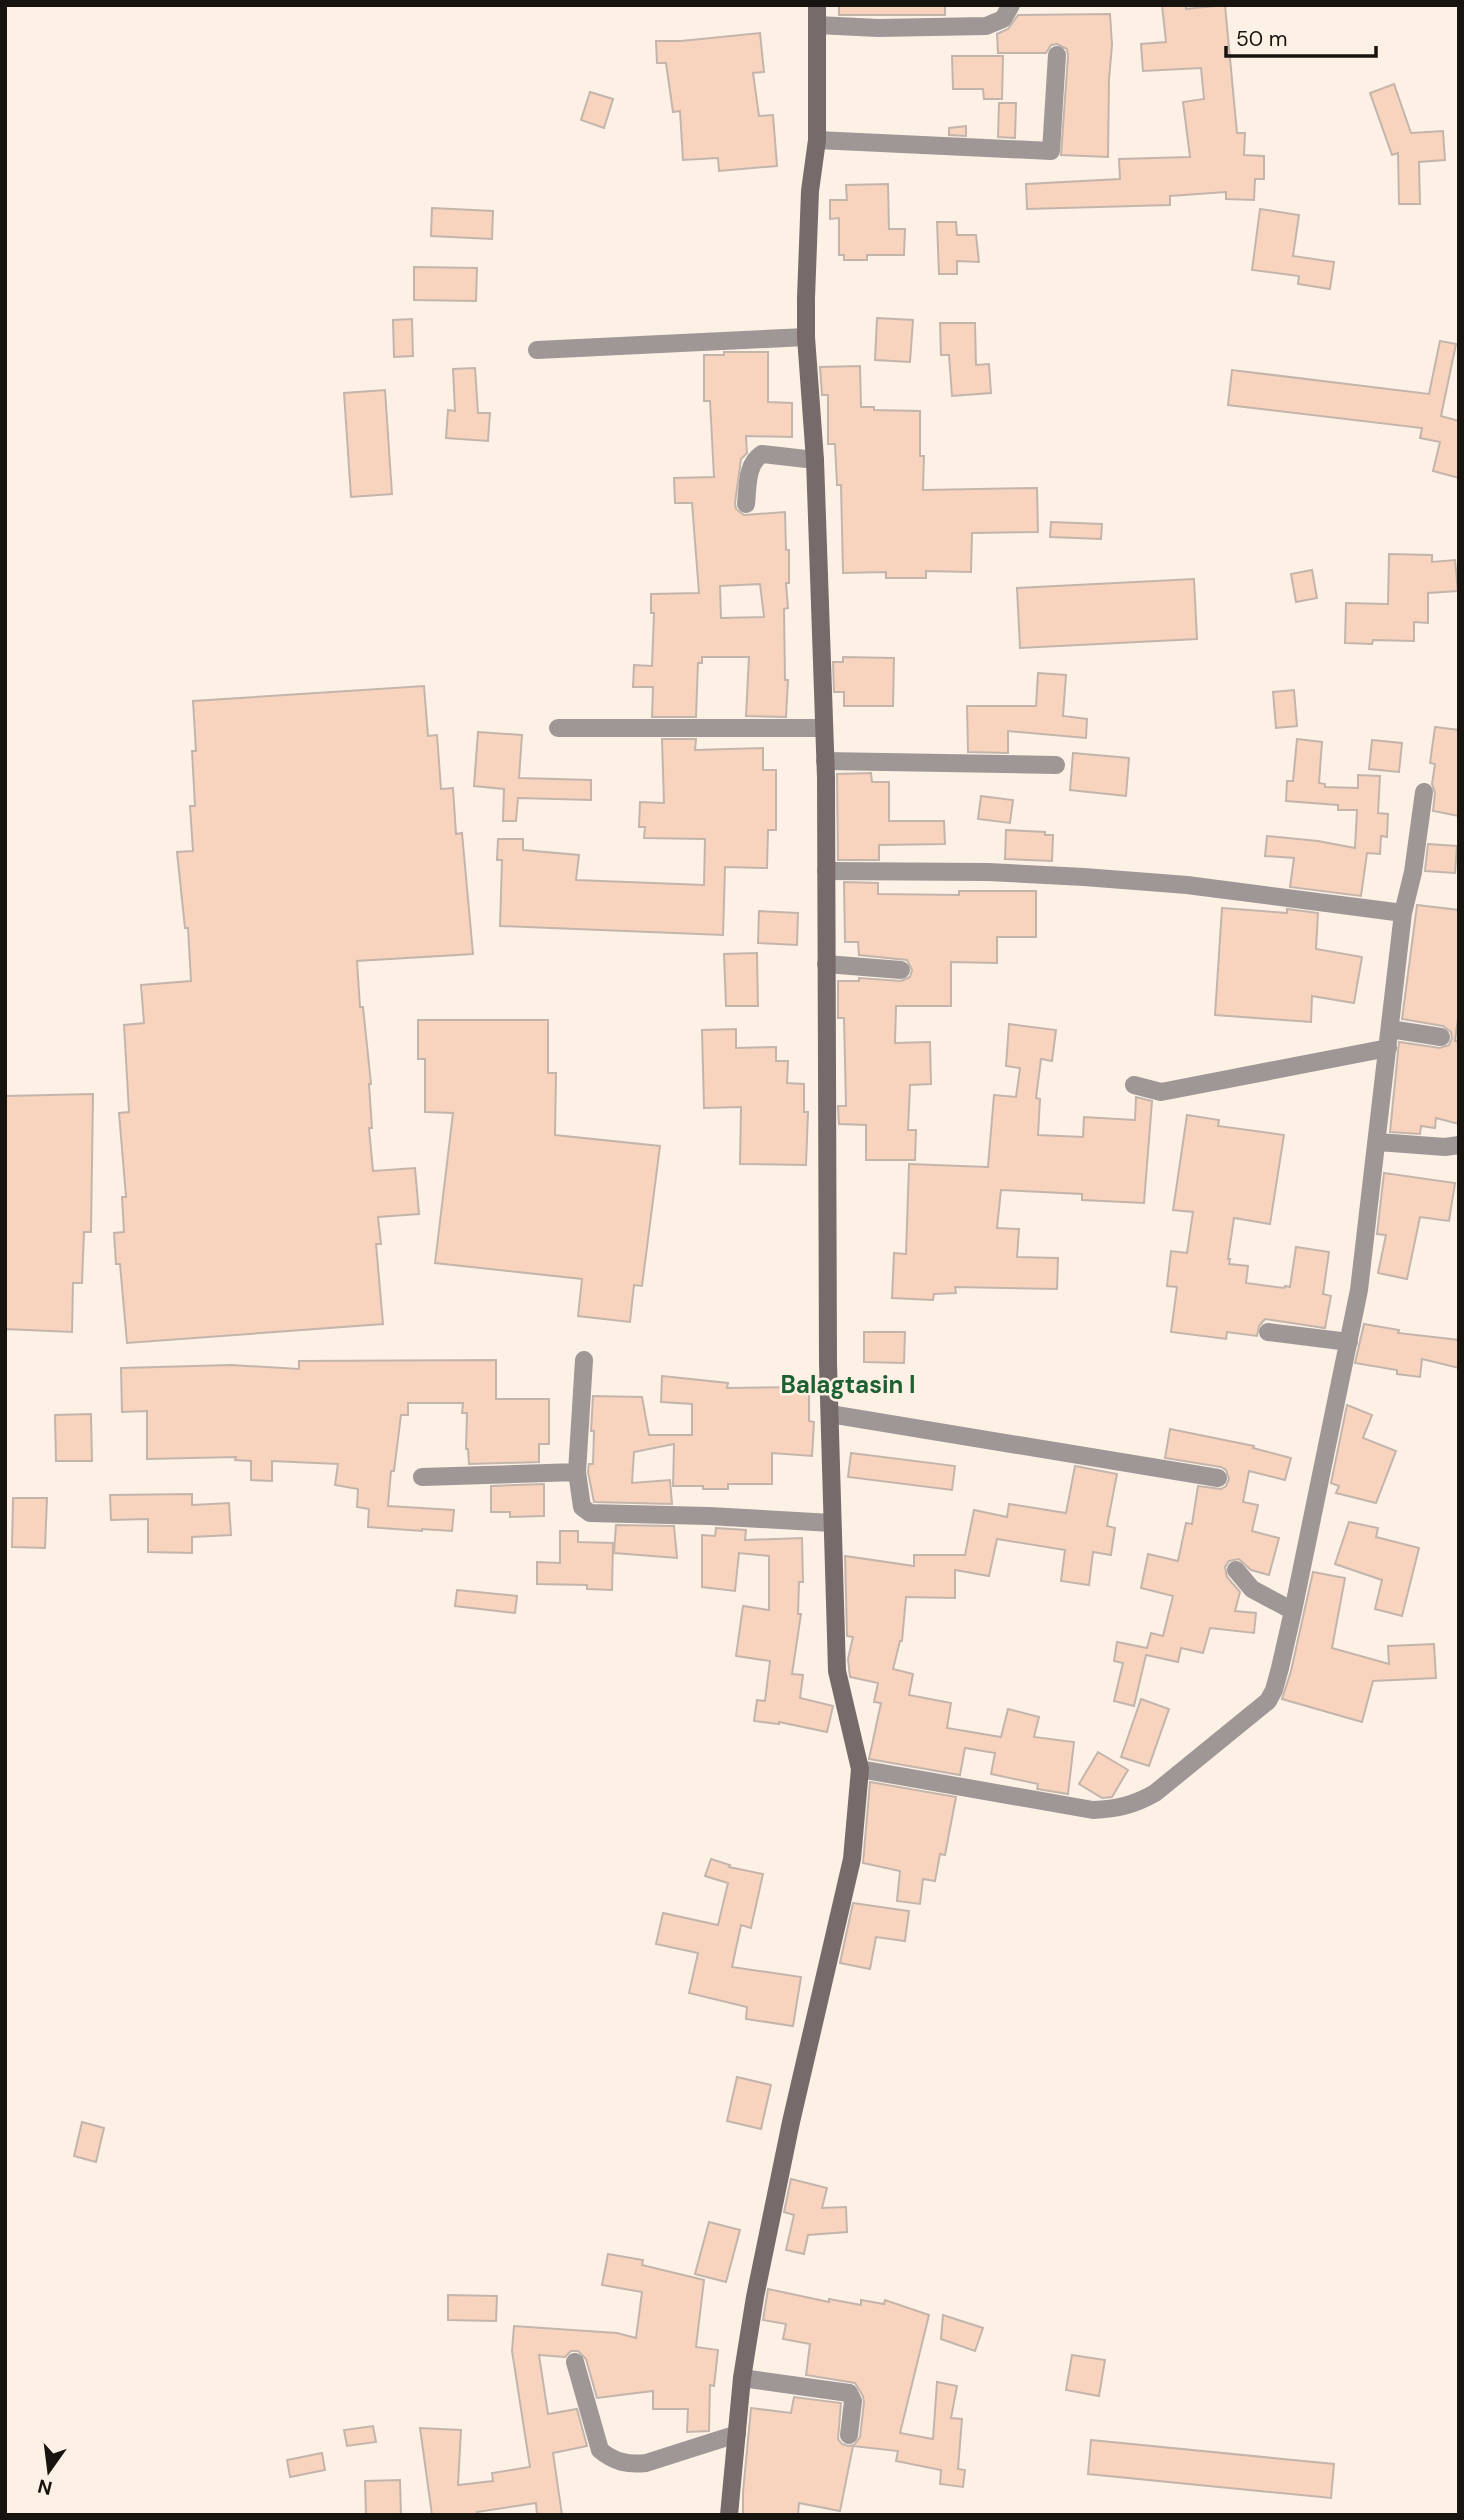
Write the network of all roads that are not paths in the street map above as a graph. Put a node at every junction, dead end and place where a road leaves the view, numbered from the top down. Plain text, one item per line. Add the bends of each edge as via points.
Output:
1 (817, 5) edge
2 (1011, 5) edge
3 (817, 25) junction
4 (1057, 55) dead end
5 (817, 140) junction
6 (806, 337) junction
7 (537, 350) dead end
8 (816, 460) junction
9 (746, 504) dead end
10 (558, 728) dead end
11 (824, 729) junction
12 (825, 761) junction
13 (1056, 765) dead end
14 (1424, 792) dead end
15 (825, 871) junction
16 (1403, 914) junction
17 (826, 964) junction
18 (901, 970) dead end
19 (1390, 1029) junction
20 (1441, 1037) dead end
21 (1388, 1048) junction
22 (1134, 1085) dead end
23 (1378, 1142) junction
24 (1459, 1145) edge
25 (1268, 1332) dead end
26 (1349, 1342) junction
27 (584, 1360) dead end
28 (830, 1414) junction
29 (578, 1472) junction
30 (422, 1477) dead end
31 (1218, 1478) dead end
32 (832, 1523) junction
33 (1236, 1570) dead end
34 (1293, 1611) junction
35 (860, 1769) junction
36 (575, 2362) dead end
37 (742, 2378) junction
38 (737, 2434) junction
39 (849, 2435) dead end
40 (729, 2515) edge

1 - 3 street
2 - 3 street via 1003,19 986,26
3 - 5 street
4 - 5 street via 1051,152
5 - 6 street via 810,191
6 - 7 street
6 - 8 street
8 - 9 street via 761,454 751,464
8 - 11 street
10 - 11 street
11 - 12 street
12 - 13 street
12 - 15 street
14 - 16 street
15 - 16 street via 1084,877 1187,885
15 - 17 street
16 - 19 street
17 - 18 street
17 - 28 street
19 - 20 street
19 - 21 street
21 - 22 street via 1161,1092
21 - 23 street
23 - 24 street
23 - 26 street
25 - 26 street
26 - 34 street
27 - 29 street
28 - 31 street
28 - 32 street
29 - 30 street
29 - 32 street via 582,1507 590,1513
32 - 35 street via 837,1671
33 - 34 street via 1252,1589
34 - 35 street via 1268,1701 1155,1793 1135,1804 1093,1810
35 - 37 street via 852,1859 771,2213
36 - 38 street via 600,2450 608,2457 646,2463
37 - 38 street
37 - 39 street via 849,2393 853,2401
38 - 40 street

